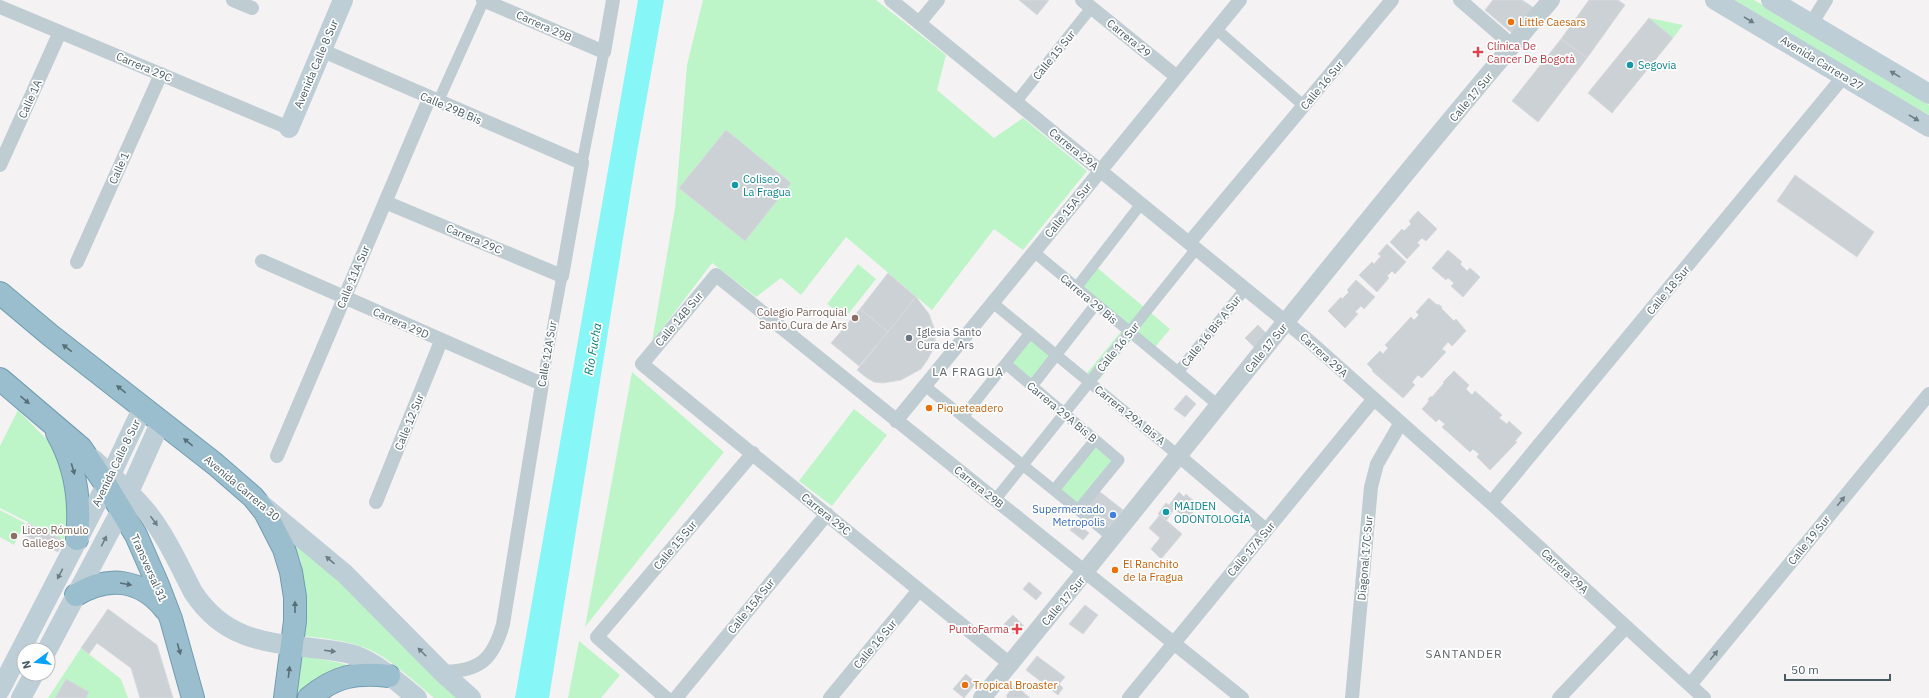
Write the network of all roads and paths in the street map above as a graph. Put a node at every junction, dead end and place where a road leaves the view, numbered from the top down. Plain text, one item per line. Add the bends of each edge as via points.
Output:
1 (233, 0) edge
2 (343, 0) edge
3 (484, 0) edge
4 (614, 0) edge
5 (891, 0) edge
6 (938, 0) edge
7 (1240, 0) edge
8 (1392, 0) edge
9 (1460, 0) edge
10 (1552, 0) edge
11 (1715, 0) edge
12 (1771, 0) edge
13 (1826, 0) edge
14 (1087, 3) edge
15 (0, 7) edge
16 (252, 8) dead end
17 (920, 23) junction
18 (1811, 24) junction
19 (1216, 29) junction
20 (60, 32) junction
21 (1513, 46) junction
22 (321, 50) junction
23 (604, 52) junction
24 (161, 74) junction
25 (1844, 76) junction
26 (1177, 77) junction
27 (1929, 94) edge
28 (434, 100) junction
29 (1016, 102) junction
30 (1304, 106) junction
31 (1929, 127) edge
32 (289, 128) joint
33 (582, 163) junction
34 (0, 166) edge
35 (1100, 171) junction
36 (385, 202) junction
37 (1141, 204) junction
38 (1193, 246) junction
39 (1034, 252) junction
40 (262, 261) dead end
41 (76, 262) dead end
42 (716, 275) joint
43 (562, 276) junction
44 (1076, 288) junction
45 (1245, 289) junction
46 (0, 293) edge
47 (344, 298) junction
48 (993, 303) junction
49 (1096, 304) junction
50 (1286, 322) junction
51 (1130, 332) junction
52 (1030, 333) junction
53 (441, 341) junction
54 (1056, 355) junction
55 (642, 364) joint
56 (1006, 364) junction
57 (1178, 372) junction
58 (0, 379) edge
59 (1090, 382) junction
60 (542, 384) junction
61 (925, 386) junction
62 (1032, 386) junction
63 (1929, 394) edge
64 (1374, 400) junction
65 (1219, 406) junction
66 (143, 407) junction
67 (1064, 414) junction
68 (963, 417) junction
69 (50, 421) junction
70 (161, 421) junction
71 (896, 421) junction
72 (1400, 424) junction
73 (1095, 440) junction
74 (753, 453) junction
75 (277, 456) dead end
76 (1179, 456) junction
77 (1023, 465) junction
78 (109, 480) junction
79 (1054, 490) junction
80 (253, 497) junction
81 (995, 500) junction
82 (125, 501) junction
83 (376, 502) dead end
84 (1491, 503) junction
85 (1078, 510) junction
86 (827, 514) junction
87 (1266, 530) junction
88 (1113, 538) junction
89 (78, 539) junction
90 (1085, 574) junction
91 (920, 590) junction
92 (76, 595) junction
93 (171, 619) junction
94 (1626, 627) junction
95 (51, 642) edge
96 (1173, 644) junction
97 (292, 646) junction
98 (1010, 664) junction
99 (442, 672) junction
100 (389, 676) junction
101 (30, 682) edge
102 (1690, 685) junction
103 (0, 690) edge
104 (21, 698) edge
105 (193, 698) edge
106 (285, 698) edge
107 (309, 698) edge
108 (417, 698) edge
109 (471, 698) edge
110 (666, 698) edge
111 (676, 698) edge
112 (830, 698) edge
113 (982, 698) edge
114 (1129, 698) edge
115 (1242, 698) edge
116 (1352, 698) edge
117 (1558, 698) edge
118 (1704, 698) edge

1 - 16 street
2 - 22 main road, Avenida Calle 8 Sur
3 - 23 street, Carrera 29B
3 - 28 street, Calle 11A Sur
4 - 23 street, Calle 12A Sur
5 - 17 street, Carrera 29A
6 - 17 street
7 - 19 street, Calle 15A Sur
8 - 30 street, Calle 16 Sur
9 - 21 street
10 - 21 street, Calle 17 Sur
11 -> 25 main road, Avenida Carrera 27
12 - 18 main road
13 - 18 street
14 - 26 street, Carrera 29
14 - 29 street, Calle 15 Sur
15 - 20 street, Carrera 29C
17 - 29 street, Carrera 29A
27 -> 18 main road
19 - 26 street, Calle 15A Sur
19 - 30 street
20 - 24 street, Carrera 29C
20 - 34 street, Calle 1A
21 - 50 street, Calle 17 Sur
22 - 28 street, Calle 29B Bis
22 - 32 main road, Avenida Calle 8 Sur
23 - 33 street, Calle 12A Sur
24 - 32 street, Carrera 29C
24 - 41 street, Calle 1
25 -> 31 main road, Avenida Carrera 27
25 - 84 street, Calle 18 Sur
26 - 35 street, Calle 15A Sur
28 - 33 street, Calle 29B Bis
28 - 36 street, Calle 11A Sur
29 - 35 street, Carrera 29A
30 - 38 street, Calle 16 Sur
33 - 43 street, Calle 12A Sur
35 - 37 street, Carrera 29A
35 - 39 street, Calle 15A Sur
36 - 43 street, Carrera 29C
36 - 47 street, Calle 11A Sur
37 - 38 street, Carrera 29A
37 - 44 street
38 - 45 street, Carrera 29A
38 - 51 street, Calle 16 Sur
39 - 44 street, Carrera 29 Bis
39 - 48 street, Calle 15A Sur
40 - 47 street, Carrera 29D
42 - 55 street, Calle 14B Sur
42 - 71 street, Carrera 29B
43 - 60 street, Calle 12A Sur
44 - 49 street, Carrera 29 Bis
45 - 50 street, Carrera 29A
45 - 57 street, Calle 16 Bis A Sur
66 -> 46 highway, Avenida Carrera 30
47 - 53 street, Carrera 29D
47 - 75 street, Calle 11A Sur
48 - 52 street, Carrera 29A Bis A
48 - 61 street, Calle 15A Sur
49 - 51 street, Carrera 29 Bis
49 - 54 street
50 - 64 street, Carrera 29A
50 - 65 street, Calle 17 Sur
51 - 57 street, Carrera 29 Bis
51 - 59 street, Calle 16 Sur
52 - 54 street, Carrera 29A Bis A
52 - 56 street
53 - 60 street, Carrera 29D
53 - 83 street, Calle 12 Sur
54 - 59 street, Carrera 29A Bis A
54 - 62 street
55 - 74 street, Carrera 29C
56 - 62 street, Carrera 29A Bis B
56 - 68 street
57 - 65 street, Carrera 29 Bis
58 -> 69 highway
59 - 67 street, Calle 16 Sur
59 - 76 street, Carrera 29A Bis A
60 - 99 street, Calle 12A Sur via 499,638 490,656 482,663 460,671
61 - 68 street
61 - 71 street, Calle 15A Sur
62 - 67 street, Carrera 29A Bis B
102 -> 63 street, Calle 19 Sur
64 - 72 street, Carrera 29A
64 - 87 street, Calle 17A Sur
65 - 76 street, Calle 17 Sur
66 - 70 highway, Avenida Carrera 30
66 - 78 main road, Avenida Calle 8 Sur
67 - 73 street, Carrera 29A Bis B
67 - 77 street, Calle 16 Sur
68 - 77 street
69 - 78 highway, Transversal 31 via 81,448
69 -> 89 highway via 66,450 76,478 80,519
80 -> 70 highway, Avenida Carrera 30
70 - 82 main road, Avenida Calle 8 Sur
71 - 81 street, Carrera 29B
72 - 84 street, Carrera 29A
72 - 116 street, Diagonal 17C Sur via 1377,464 1371,487
73 - 79 street
73 - 85 street, Carrera 29A Bis B via 1119,460
74 - 86 street, Carrera 29C
74 - 110 street, Calle 15 Sur via 597,637
76 - 87 street, Carrera 29A Bis A
76 - 88 street, Calle 17 Sur
77 - 79 street
77 - 81 street, Calle 16 Sur
78 - 82 highway, Transversal 31
78 - 89 main road, Avenida Calle 8 Sur
79 - 85 street
97 -> 80 highway via 295,597 291,572 274,527
99 -> 80 main road, Avenida Carrera 30 via 346,574
81 - 90 street, Carrera 29B
92 -> 82 main road, Avenida Calle 8 Sur
82 - 93 highway, Transversal 31
82 -> 97 main road via 159,528 200,602 217,620 233,631
84 - 94 street, Carrera 29A
85 - 88 street
86 - 91 street, Carrera 29C
86 - 111 street, Calle 15A Sur
87 - 96 street, Calle 17A Sur
88 - 90 street, Calle 17 Sur
89 -> 103 main road, Avenida Calle 8 Sur
90 - 96 street, Carrera 29B
90 - 98 street, Calle 17 Sur
91 - 98 street, Carrera 29C
91 - 112 street, Calle 16 Sur
92 -> 93 highway via 99,584 134,586 152,596
92 - 95 main road, Avenida Calle 8 Sur
93 -> 105 highway, Transversal 31
94 - 102 street, Carrera 29A
94 - 117 street
96 - 114 street, Calle 17A Sur
96 - 115 street, Carrera 29B
97 -> 100 main road via 349,654 376,666
106 -> 97 highway
98 - 113 street, Calle 17 Sur
99 - 109 main road, Avenida Carrera 30
100 - 107 highway via 366,673 343,677 322,687
100 - 108 main road
101 - 104 main road
102 - 118 street, Carrera 29A

